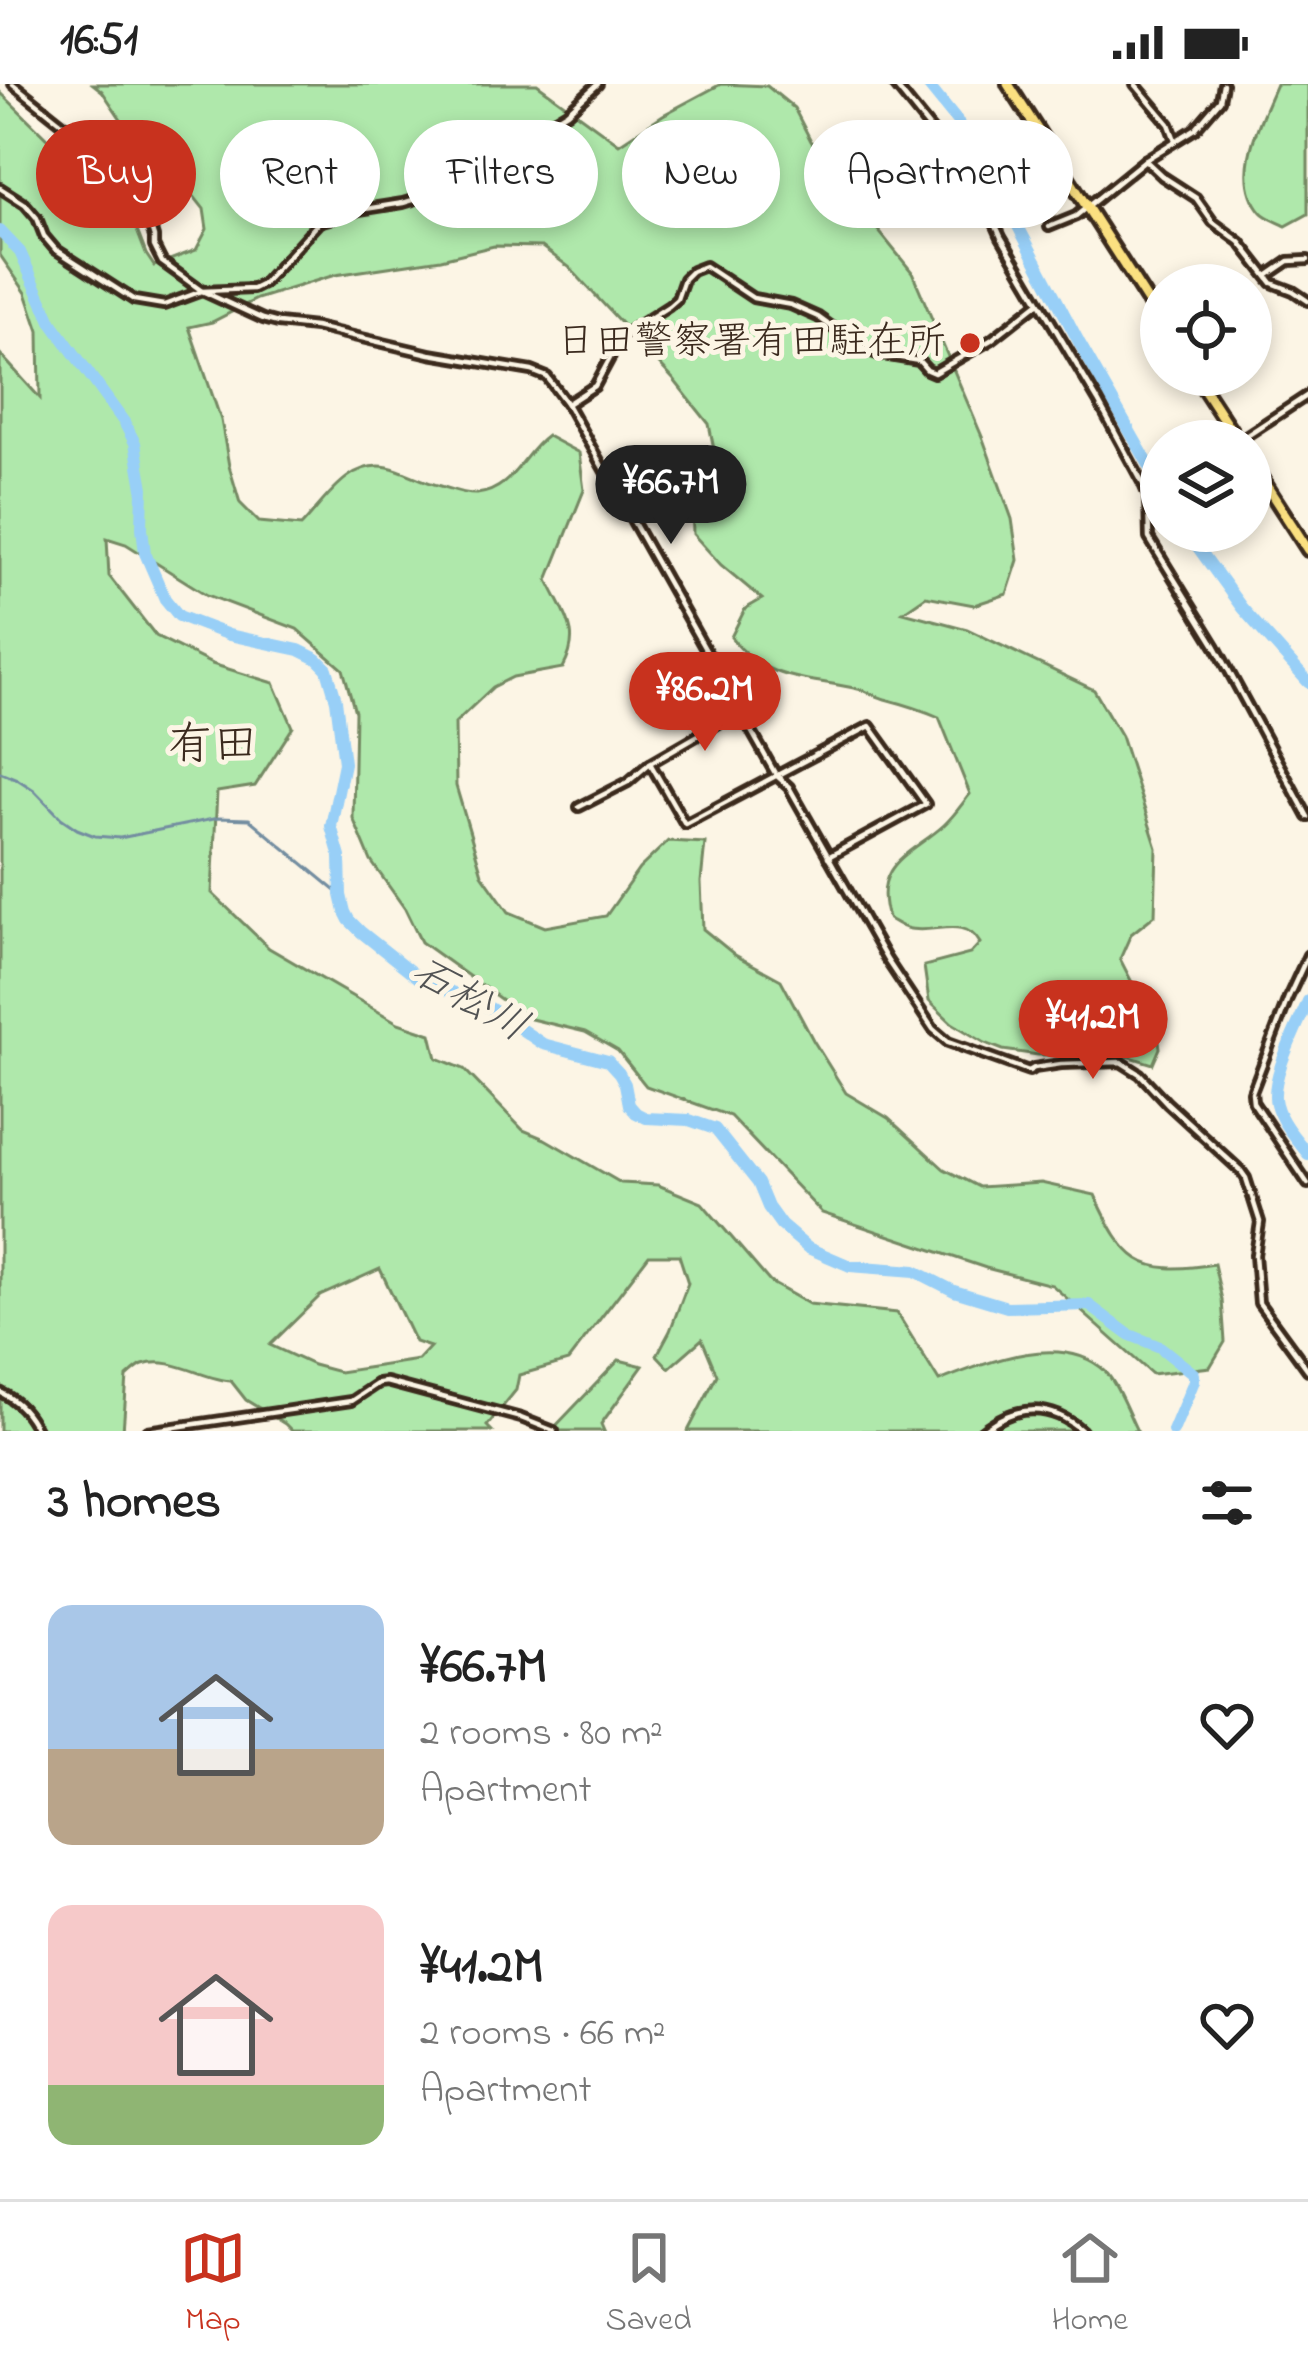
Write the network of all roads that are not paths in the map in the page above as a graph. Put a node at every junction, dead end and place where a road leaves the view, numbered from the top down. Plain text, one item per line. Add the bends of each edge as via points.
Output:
1 (13, 84) edge
2 (598, 84) edge
3 (894, 84) edge
4 (1008, 84) edge
5 (1135, 84) edge
6 (1223, 84) edge
7 (1175, 140) junction
8 (1145, 160) junction
9 (0, 188) edge
10 (1088, 208) junction
11 (1073, 217) edge
12 (1308, 260) edge
13 (1257, 264) edge
14 (1272, 273) edge
15 (1272, 282) edge
16 (1140, 289) edge
17 (202, 291) junction
18 (1308, 301) edge
19 (1040, 302) junction
20 (1308, 395) edge
21 (567, 404) junction
22 (1270, 420) edge
23 (1140, 481) edge
24 (1272, 494) edge
25 (1308, 550) edge
26 (1158, 552) edge
27 (740, 711) junction
28 (650, 763) junction
29 (776, 776) junction
30 (579, 807) dead end
31 (1308, 817) edge
32 (828, 857) junction
33 (1308, 955) edge
34 (1308, 1184) edge
35 (1308, 1370) edge
36 (0, 1392) edge
37 (37, 1431) edge
38 (148, 1431) edge
39 (554, 1431) edge
40 (982, 1431) edge
41 (1082, 1431) edge

1 - 17 street via 126,173 161,262
2 - 17 street via 446,190 319,221 263,284
3 - 19 street via 967,167
4 - 10 main road
5 - 7 street
6 - 7 street via 1207,117
7 - 8 street
8 - 10 street
8 - 13 street via 1196,198
9 - 17 street via 37,218 55,249 130,299 156,305
10 - 11 street
10 - 16 main road
12 - 14 street
15 - 18 street
17 - 21 street via 263,320 532,371
19 - 21 street via 934,373 919,361 861,348 818,317 753,298 699,267 676,299 622,335 595,386
19 - 23 street
20 - 22 street
21 - 27 street
24 - 25 main road
26 - 31 street
27 - 28 street
27 - 29 street
28 - 29 street via 685,824
28 - 30 street
29 - 32 street
29 - 32 street via 870,725 922,797 926,804
32 - 35 street via 941,1037 1029,1071 1121,1062 1241,1171 1260,1222 1259,1303
33 - 34 street via 1252,1092
36 - 37 street
38 - 39 street via 351,1401 386,1382
40 - 41 street via 1023,1409

